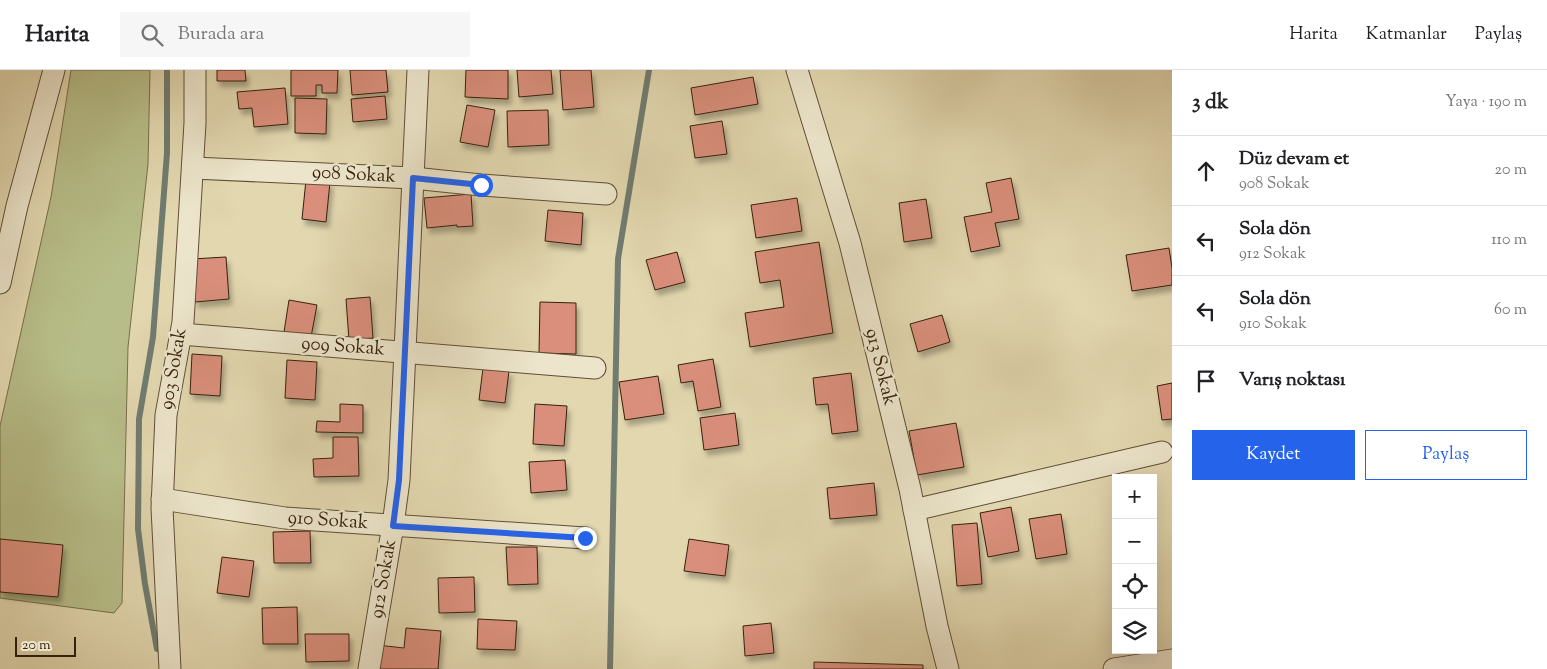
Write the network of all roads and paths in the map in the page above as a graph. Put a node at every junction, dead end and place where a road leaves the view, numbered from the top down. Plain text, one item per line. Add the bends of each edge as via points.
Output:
1 (54, 70) edge
2 (195, 70) edge
3 (418, 70) edge
4 (797, 70) edge
5 (193, 168) junction
6 (413, 178) junction
7 (606, 194) dead end
8 (0, 283) edge
9 (180, 334) junction
10 (405, 352) junction
11 (595, 368) dead end
12 (1162, 452) dead end
13 (162, 499) junction
14 (914, 510) junction
15 (393, 526) junction
16 (585, 538) dead end
17 (1172, 660) edge
18 (170, 669) edge
19 (369, 669) edge
20 (948, 669) edge
21 (1114, 669) edge

1 - 8 street
2 - 5 street, 903 Sokak
3 - 6 street, 912 Sokak
4 - 14 street, 913 Sokak via 850,244
5 - 6 street, 908 Sokak
5 - 9 street, 903 Sokak
6 - 7 street, 908 Sokak
6 - 10 street, 912 Sokak
9 - 10 street, 909 Sokak
9 - 13 street, 903 Sokak via 166,415
10 - 11 street, 909 Sokak
10 - 15 street, 912 Sokak via 399,480
12 - 14 street
13 - 15 street, 910 Sokak via 285,518
13 - 18 street, 903 Sokak
14 - 20 street, 913 Sokak
15 - 16 street, 910 Sokak
15 - 19 street, 912 Sokak
17 - 21 street

